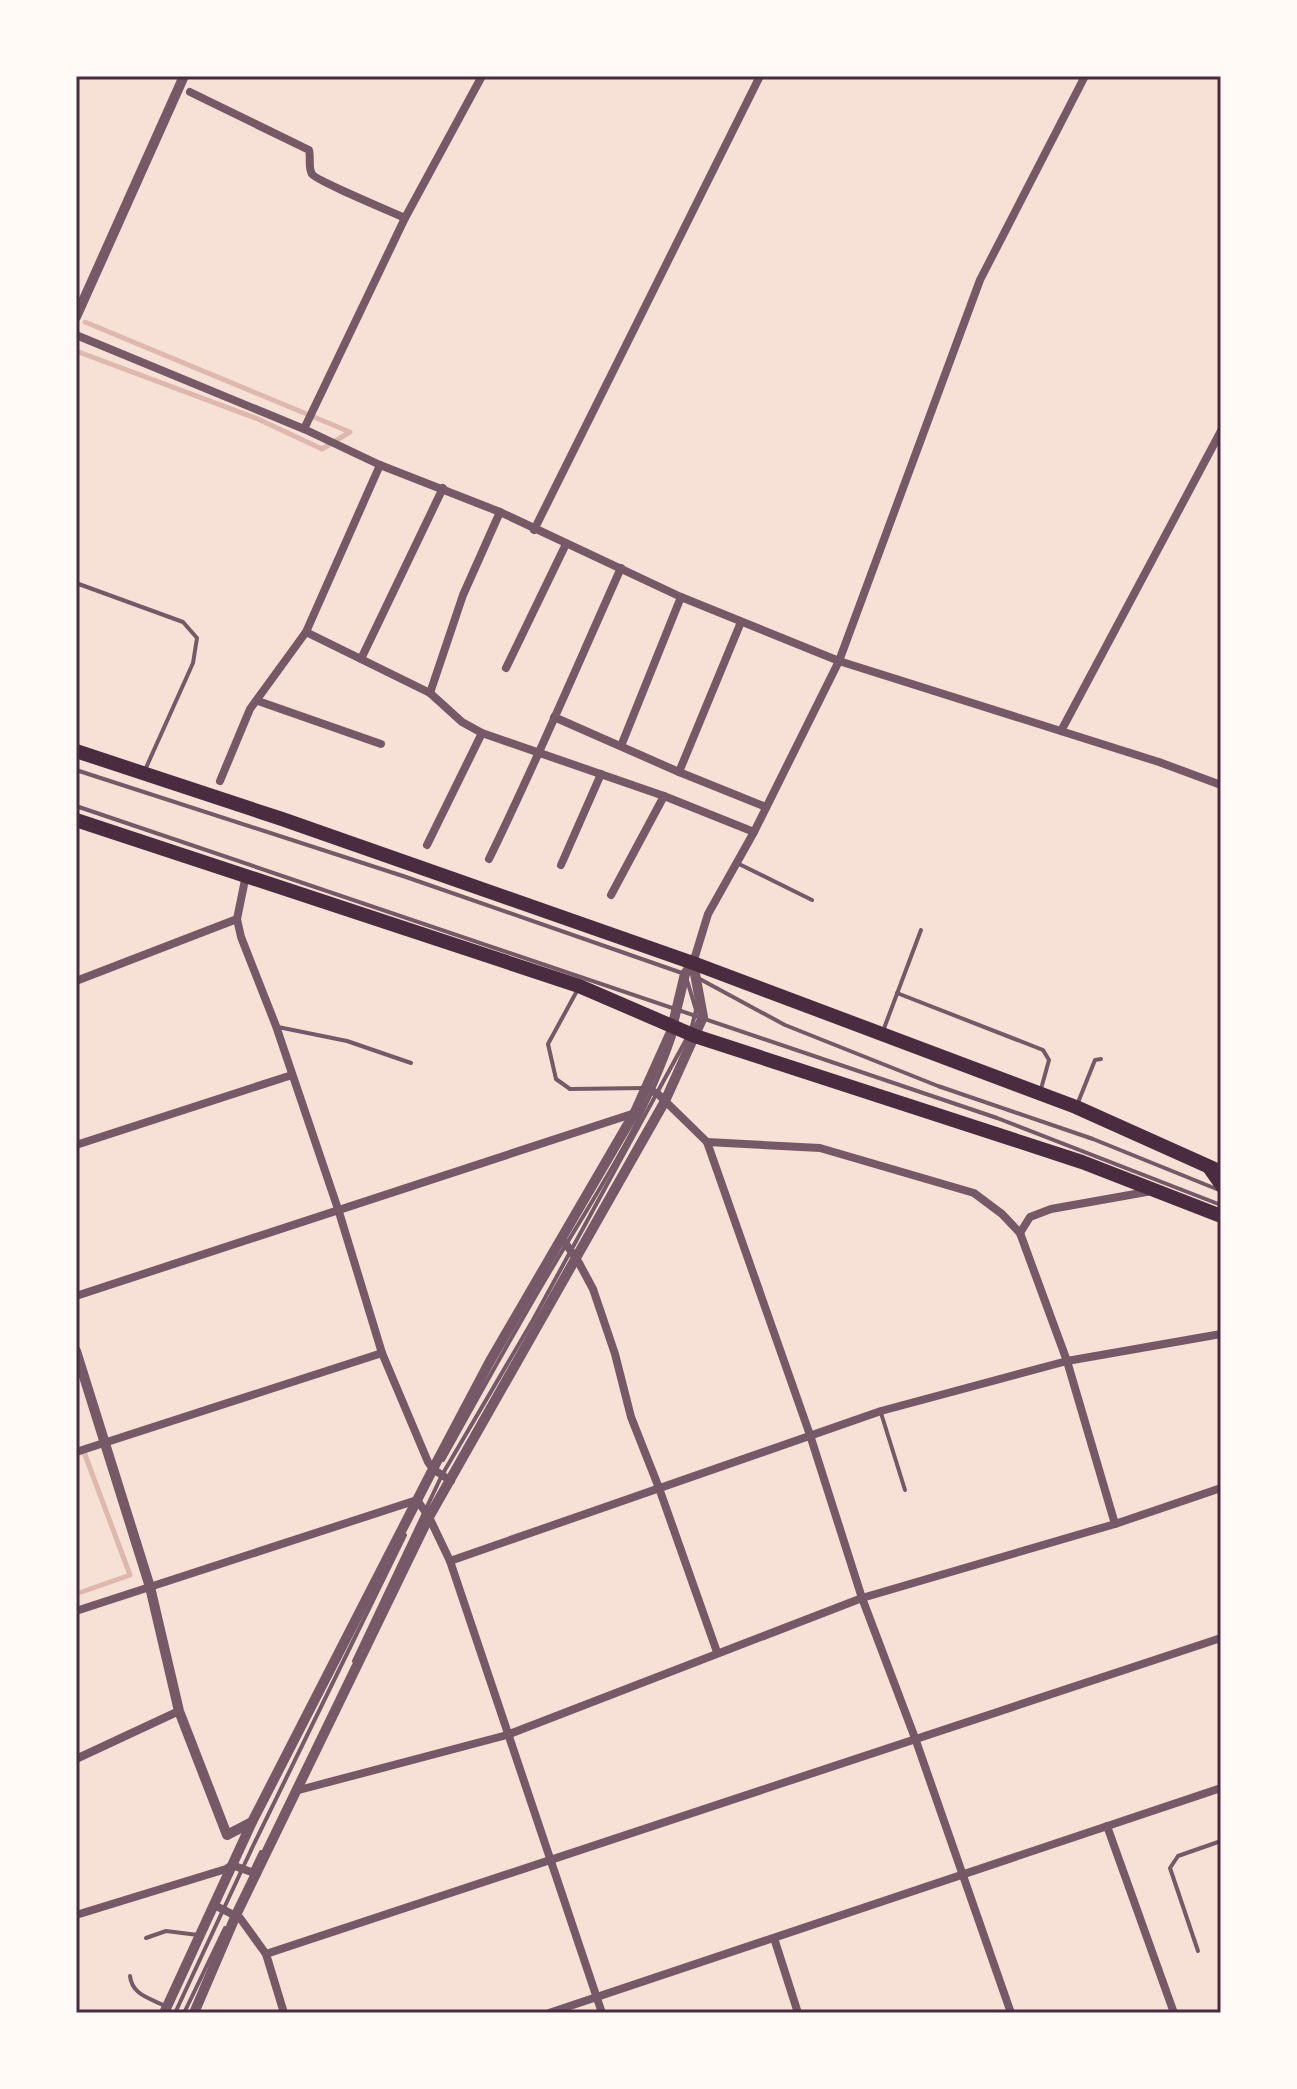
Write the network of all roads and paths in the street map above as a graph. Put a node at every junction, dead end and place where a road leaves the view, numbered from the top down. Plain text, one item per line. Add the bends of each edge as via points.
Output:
1 (184, 76) edge
2 (482, 76) edge
3 (760, 76) edge
4 (1085, 76) edge
5 (190, 92) dead end
6 (405, 218) junction
7 (76, 317) edge
8 (76, 335) edge
9 (304, 429) junction
10 (1221, 431) edge
11 (380, 465) junction
12 (443, 488) junction
13 (500, 512) junction
14 (534, 530) junction
15 (566, 544) junction
16 (621, 568) junction
17 (76, 583) edge
18 (681, 597) junction
19 (741, 622) junction
20 (306, 632) junction
21 (361, 659) junction
22 (839, 661) junction
23 (506, 668) dead end
24 (430, 693) junction
25 (258, 701) junction
26 (554, 717) junction
27 (1061, 731) junction
28 (482, 733) junction
29 (381, 744) dead end
30 (621, 746) junction
31 (76, 751) edge
32 (541, 753) junction
33 (76, 770) edge
34 (679, 772) junction
35 (144, 773) junction
36 (601, 774) junction
37 (220, 781) dead end
38 (1221, 785) edge
39 (664, 796) junction
40 (766, 807) junction
41 (76, 818) edge
42 (754, 832) junction
43 (427, 845) dead end
44 (489, 859) dead end
45 (737, 863) junction
46 (561, 865) dead end
47 (246, 875) junction
48 (611, 895) dead end
49 (812, 900) dead end
50 (237, 919) junction
51 (921, 930) dead end
52 (692, 972) junction
53 (76, 981) edge
54 (579, 986) junction
55 (897, 993) junction
56 (679, 1010) junction
57 (699, 1016) junction
58 (276, 1026) junction
59 (684, 1030) junction
60 (882, 1034) junction
61 (1101, 1059) dead end
62 (411, 1063) dead end
63 (292, 1075) junction
64 (1039, 1093) junction
65 (655, 1094) junction
66 (1076, 1107) junction
67 (635, 1112) junction
68 (707, 1142) junction
69 (76, 1145) edge
70 (1214, 1169) edge
71 (1221, 1189) edge
72 (1157, 1190) junction
73 (339, 1212) junction
74 (1220, 1215) edge
75 (1020, 1233) junction
76 (568, 1248) junction
77 (76, 1296) edge
78 (1221, 1334) edge
79 (76, 1351) edge
80 (382, 1353) junction
81 (1067, 1361) junction
82 (881, 1411) junction
83 (810, 1435) junction
84 (106, 1442) junction
85 (76, 1452) edge
86 (440, 1474) junction
87 (659, 1488) junction
88 (1221, 1488) edge
89 (905, 1490) dead end
90 (422, 1508) junction
91 (1115, 1524) junction
92 (450, 1561) junction
93 (150, 1587) junction
94 (862, 1598) junction
95 (76, 1611) edge
96 (1221, 1638) edge
97 (717, 1652) junction
98 (179, 1711) junction
99 (507, 1735) junction
100 (915, 1738) junction
101 (76, 1759) edge
102 (1221, 1788) edge
103 (299, 1790) junction
104 (252, 1822) junction
105 (1107, 1826) junction
106 (1221, 1841) edge
107 (550, 1858) junction
108 (246, 1870) junction
109 (963, 1874) junction
110 (219, 1907) junction
111 (76, 1915) edge
112 (234, 1915) junction
113 (200, 1935) junction
114 (146, 1938) dead end
115 (774, 1938) junction
116 (1198, 1951) dead end
117 (266, 1954) junction
118 (130, 1976) dead end
119 (596, 1997) junction
120 (169, 2011) edge
121 (184, 2013) edge
122 (194, 2013) edge
123 (284, 2013) edge
124 (549, 2013) edge
125 (602, 2013) edge
126 (798, 2013) edge
127 (1011, 2013) edge
128 (1174, 2013) edge

1 - 7 street
2 - 6 street
3 - 14 street
4 - 22 street via 980,280
5 - 6 street via 309,150 310,171 319,180
6 - 9 street
8 - 9 street
9 - 11 street
10 - 27 street
11 - 12 street
11 - 20 street
12 - 13 street
12 - 21 street
13 - 14 street
13 - 24 street via 463,595
14 - 15 street
15 - 16 street
15 - 23 street
16 - 18 street
16 - 26 street
17 - 35 lane via 183,622 197,638 193,663
18 - 19 street
18 - 30 street
19 - 22 street
19 - 34 street
20 - 21 street
20 - 25 street
21 - 24 street
22 - 27 street
22 - 40 street
24 - 28 street
25 - 29 street
25 - 37 street
26 - 30 street
26 - 32 street
27 - 38 street
28 - 32 street
28 - 43 street
30 - 34 street
31 - 35 highway
32 - 36 street
32 - 44 street
33 - 52 lane
34 - 40 street
35 - 52 highway
36 - 39 street
36 - 46 street
39 - 42 street
39 - 48 street
40 - 42 street
41 - 47 highway
41 - 56 lane
42 - 45 street
45 - 49 lane
45 - 52 street via 708,914
47 - 50 street
47 - 54 highway
50 - 53 street
50 - 58 street
51 - 55 lane
52 - 56 street
52 - 57 street
52 - 60 highway
52 - 71 lane via 785,1025
54 - 59 highway
54 - 65 lane via 548,1044 556,1079 570,1089
55 - 60 lane
55 - 64 lane via 1043,1050 1049,1060
56 - 57 lane
56 - 59 street
57 - 59 street
57 - 74 lane via 997,1118
58 - 62 lane via 347,1041
58 - 63 street
59 - 65 street
59 - 65 street
59 - 72 highway
60 - 64 highway
61 - 66 lane via 1095,1060
63 - 69 street
63 - 73 street
64 - 66 highway
65 - 67 street
65 - 68 street
65 - 76 street
65 - 76 lane
66 - 70 highway
67 - 73 street
67 - 76 street
68 - 75 street via 820,1148 974,1193
68 - 83 street
70 - 71 main road
72 - 74 highway
72 - 75 street via 1051,1209 1030,1217
73 - 77 street
73 - 80 street
75 - 81 street
76 - 86 street
76 - 86 street via 490,1361
76 - 87 street via 593,1289 631,1417
78 - 81 street
79 - 84 street
80 - 84 street
80 - 86 street
81 - 82 street
81 - 91 street
82 - 83 street
82 - 89 lane
83 - 87 street
83 - 94 street
84 - 85 street
84 - 93 street
86 - 90 street
86 - 90 street
87 - 92 street
87 - 97 street
88 - 91 street
90 - 92 street
90 - 93 street
90 - 103 street
90 - 104 street
90 - 108 lane
90 - 108 lane
91 - 94 street
92 - 99 street
93 - 95 street
93 - 98 street
94 - 97 street
94 - 100 street
96 - 100 street
97 - 99 street
98 - 101 street
98 - 104 street via 227,1835
99 - 103 street
99 - 107 street
100 - 107 street
100 - 109 street
102 - 105 street
103 - 108 street
104 - 108 street
105 - 109 street
105 - 128 street
106 - 116 lane via 1178,1856 1170,1868
107 - 117 street
107 - 119 street
108 - 110 street
108 - 111 street via 226,1869
108 - 112 street
109 - 115 street
109 - 127 street
110 - 112 street
110 - 113 street
110 - 120 lane
112 - 117 street
112 - 121 lane
112 - 122 street
113 - 114 lane via 166,1931
113 - 120 street
115 - 119 street
115 - 126 street
117 - 123 street
118 - 120 lane via 137,1992
119 - 124 street
119 - 125 street

